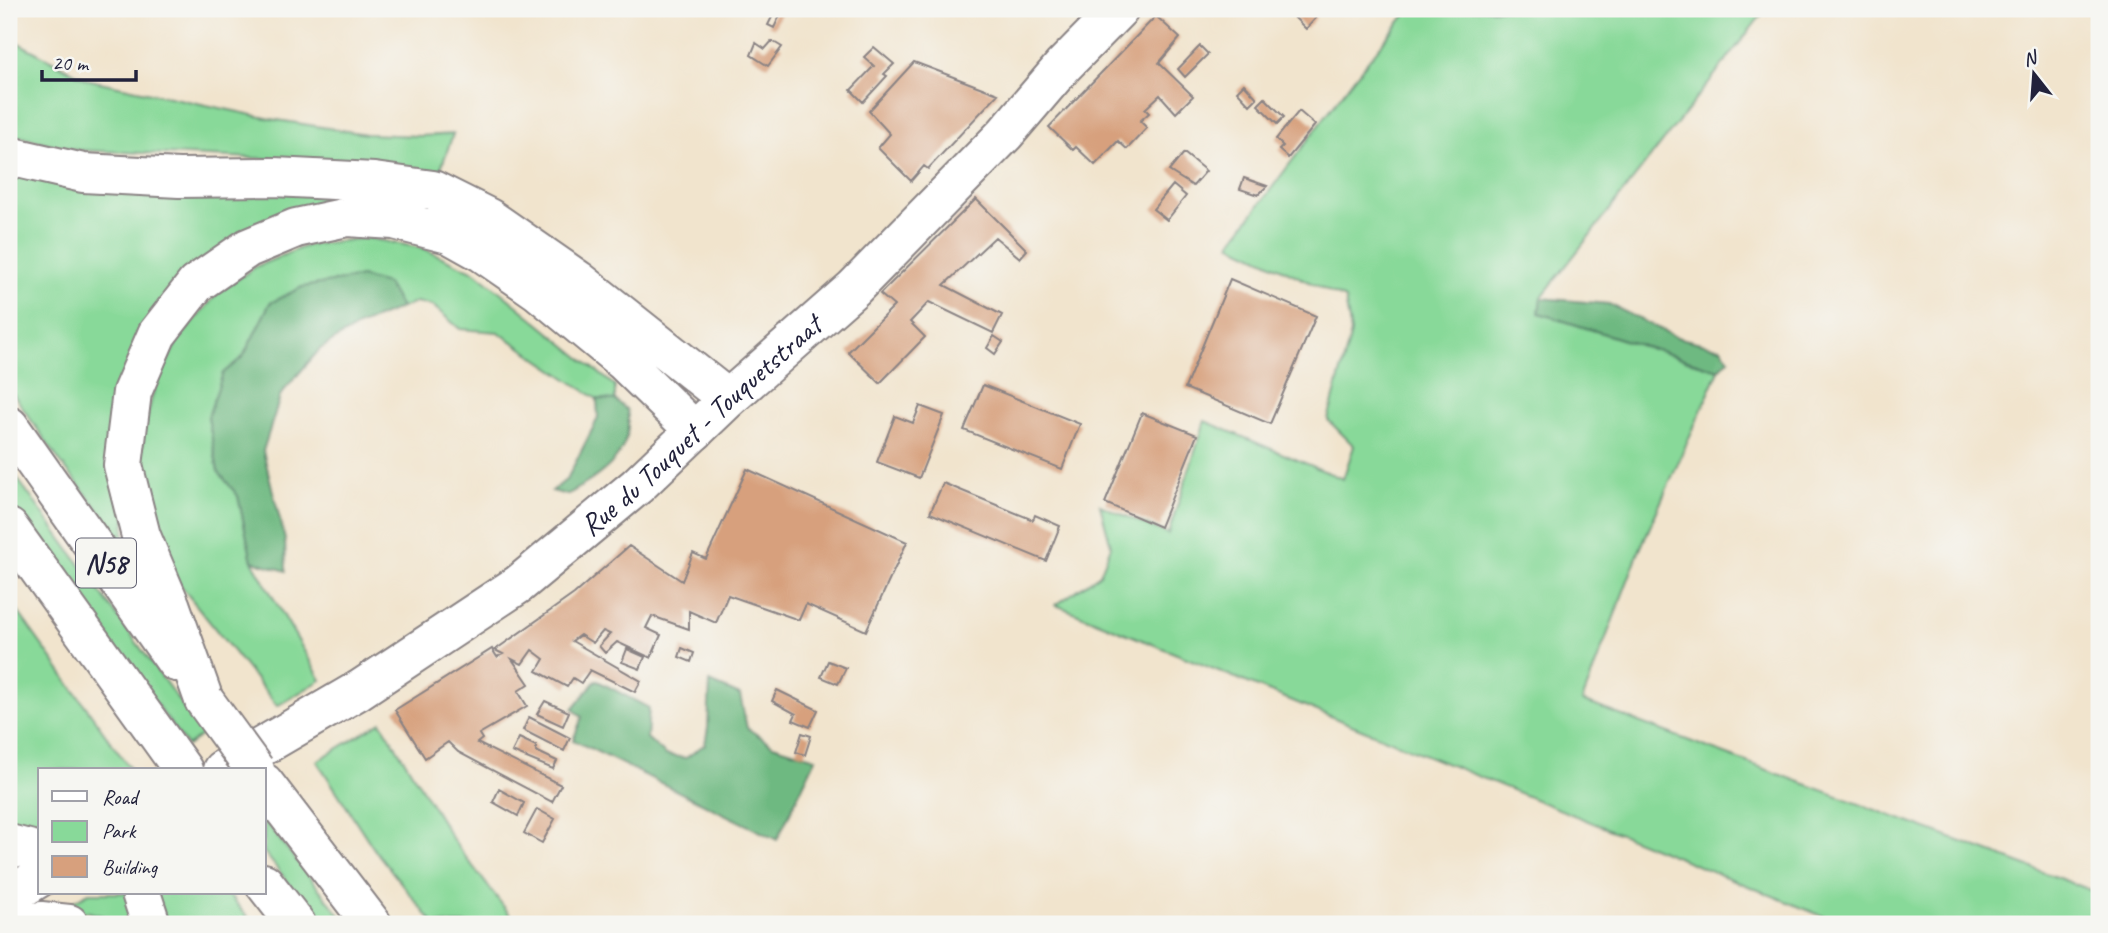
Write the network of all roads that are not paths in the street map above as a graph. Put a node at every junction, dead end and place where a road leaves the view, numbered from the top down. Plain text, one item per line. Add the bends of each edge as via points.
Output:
1 (1119, 9) edge
2 (9, 156) edge
3 (729, 399) junction
4 (9, 426) edge
5 (695, 431) junction
6 (9, 528) edge
7 (204, 700) junction
8 (182, 768) edge
9 (225, 768) edge
10 (254, 768) edge
11 (266, 786) edge
12 (9, 844) edge
13 (38, 851) edge
14 (38, 878) edge
15 (266, 886) edge
16 (141, 894) edge
17 (9, 896) edge
18 (22, 924) edge
19 (69, 924) edge
20 (150, 924) edge
21 (296, 924) edge
22 (372, 924) edge

1 - 3 main road, Rue du Touquet - Touquetstraat via 854,288
2 - 3 main road via 83,173 274,177 433,190 489,218 578,280
3 - 5 main road, Rue du Touquet - Touquetstraat
4 - 7 main road, N58
5 - 7 main road via 623,361 538,291 449,234 394,220 347,217 296,228 248,248 196,284 157,334 132,393 124,465 141,536
5 - 9 main road, Rue du Touquet - Touquetstraat via 519,584 359,690
6 - 8 main road, N58
7 - 10 main road, N58, bridge
11 - 22 main road
12 - 13 main road
14 - 17 main road
15 - 21 main road
16 - 20 main road
18 - 19 main road

